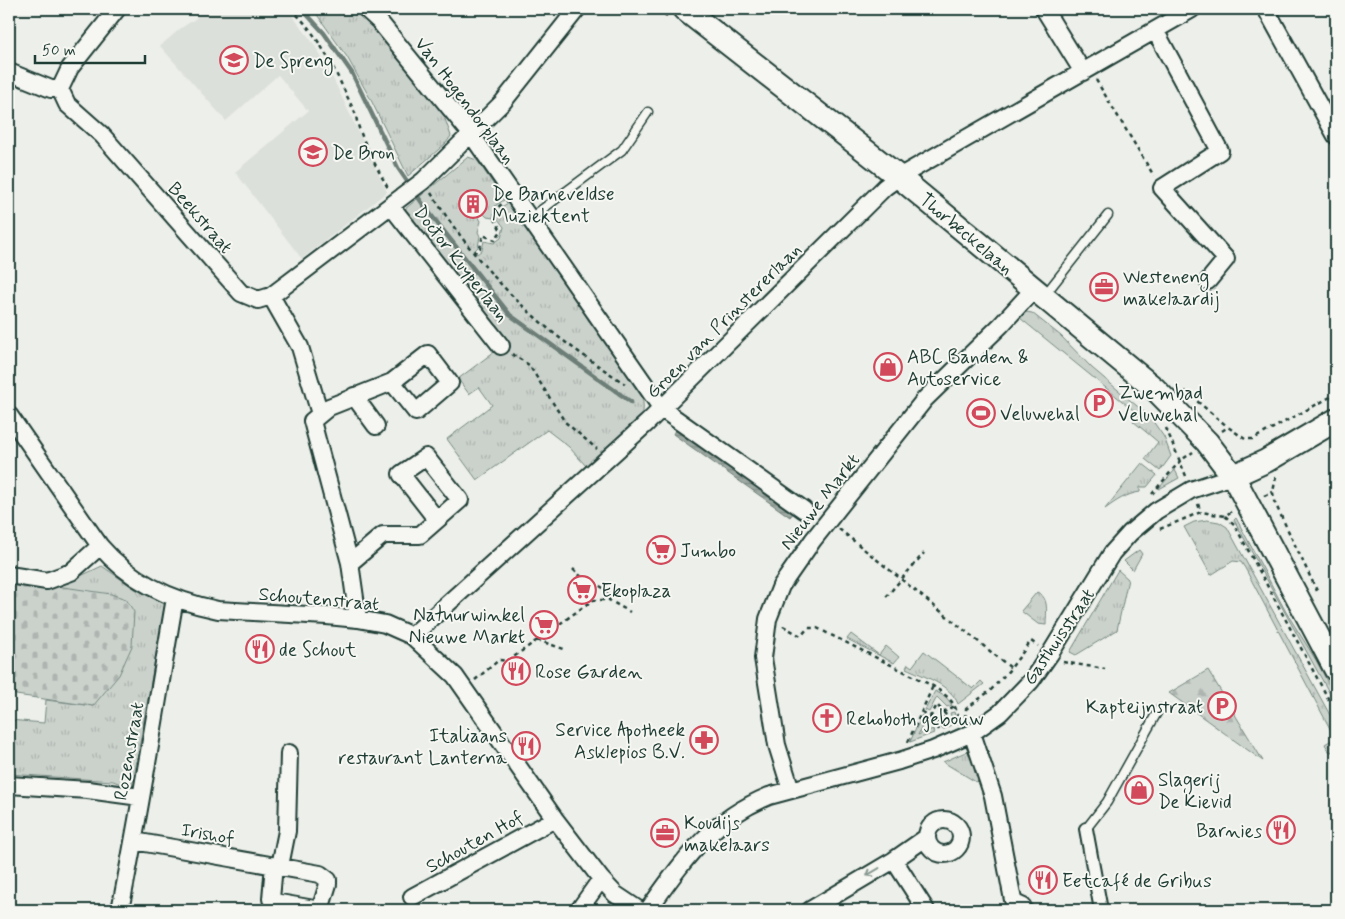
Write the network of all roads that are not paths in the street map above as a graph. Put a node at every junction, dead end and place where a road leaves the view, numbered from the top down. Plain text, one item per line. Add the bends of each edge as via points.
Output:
1 (117, 9) edge
2 (366, 9) edge
3 (577, 9) edge
4 (684, 9) edge
5 (1044, 9) edge
6 (1192, 9) edge
7 (1266, 9) edge
8 (1154, 30) junction
9 (1086, 71) junction
10 (9, 72) edge
11 (60, 89) junction
12 (648, 112) dead end
13 (471, 134) junction
14 (1336, 136) edge
15 (900, 177) junction
16 (394, 204) junction
17 (1108, 215) dead end
18 (529, 218) junction
19 (1208, 281) dead end
20 (1039, 293) junction
21 (271, 296) junction
22 (501, 346) road end
23 (392, 382) dead end
24 (354, 396) junction
25 (662, 409) junction
26 (9, 415) edge
27 (316, 418) junction
28 (1336, 420) edge
29 (376, 426) dead end
30 (1233, 476) junction
31 (804, 510) dead end
32 (437, 520) dead end
33 (100, 546) junction
34 (350, 563) junction
35 (9, 575) edge
36 (175, 598) junction
37 (358, 619) junction
38 (412, 636) junction
39 (1336, 670) edge
40 (1159, 709) dead end
41 (972, 733) junction
42 (289, 753) dead end
43 (9, 785) edge
44 (791, 790) junction
45 (140, 797) junction
46 (555, 819) junction
47 (1086, 830) joint
48 (927, 837) dead end
49 (134, 841) junction
50 (894, 860) junction
51 (277, 866) junction
52 (601, 879) junction
53 (412, 898) dead end
54 (1019, 905) edge
55 (120, 910) edge
56 (320, 910) edge
57 (579, 910) edge
58 (639, 910) edge
59 (648, 910) edge
60 (810, 910) edge
61 (926, 910) edge
62 (1101, 910) edge

1 - 11 street via 70,68
2 - 13 street, Van Hogendorplaan via 379,20
3 - 13 street, Doctor Kuyperlaan via 503,102
4 - 15 main road, Thorbeckelaan
5 - 9 street
6 - 8 street, Groen van Prinstererlaan
7 - 14 street
8 - 9 street, Groen van Prinstererlaan
8 - 19 street via 1220,151 1162,188 1226,259
9 - 15 street, Groen van Prinstererlaan
10 - 11 street via 50,89
11 - 21 street, Beekstraat via 67,104 102,135 241,293 258,300
12 - 18 lane via 622,150
13 - 16 street, Doctor Kuyperlaan via 423,182
13 - 18 street, Van Hogendorplaan
15 - 20 main road, Thorbeckelaan
15 - 25 street, Groen van Prinstererlaan via 885,187
16 - 21 street, Doctor Kuyperlaan
16 - 22 street, Doctor Kuyperlaan
17 - 20 lane
18 - 25 street, Van Hogendorplaan
20 - 30 main road, Thorbeckelaan via 1155,389 1207,442
20 - 44 street, Nieuwe Markt via 925,399 828,520 781,586 768,619 763,658 769,704
21 - 27 street via 300,347
23 - 24 street
24 - 27 street via 329,407
24 - 29 street
25 - 31 street, Van Hogendorplaan
25 - 38 street, Groen van Prinstererlaan
26 - 33 street, Schoutenstraat
27 - 34 street
28 - 30 main road, Gasthuisstraat via 1266,461
30 - 39 main road, Thorbeckelaan
30 - 41 street, Gasthuisstraat via 1191,490 1139,525 1112,553 1031,681 1000,713
32 - 34 street via 420,535 383,535
33 - 35 street via 70,572 47,581
33 - 36 street, Schoutenstraat via 140,582
34 - 37 street
36 - 37 street, Schoutenstraat via 218,610
36 - 45 street, Rozenstraat
37 - 38 street, Schoutenstraat via 385,624
38 - 46 street, Schoutenstraat via 455,676
40 - 47 lane via 1106,802
41 - 44 street, Gasthuisstraat via 950,736 900,760
41 - 54 street via 993,796
42 - 51 street, Irishof via 287,831
43 - 45 street
44 - 59 street, Gasthuisstraat via 750,804 718,825 690,853
45 - 49 street, Rozenstraat
46 - 52 street, Schoutenstraat
46 - 53 street, Schouten Hof
47 - 62 street
48 - 50 street
49 - 51 street, Irishof
49 - 55 street, Rozenstraat
50 -> 60 street
50 - 61 street
51 - 56 street, Irishof via 271,899
51 - 56 street, Irishof via 320,874 328,880
52 - 57 street
52 - 58 street, Schoutenstraat via 615,894

